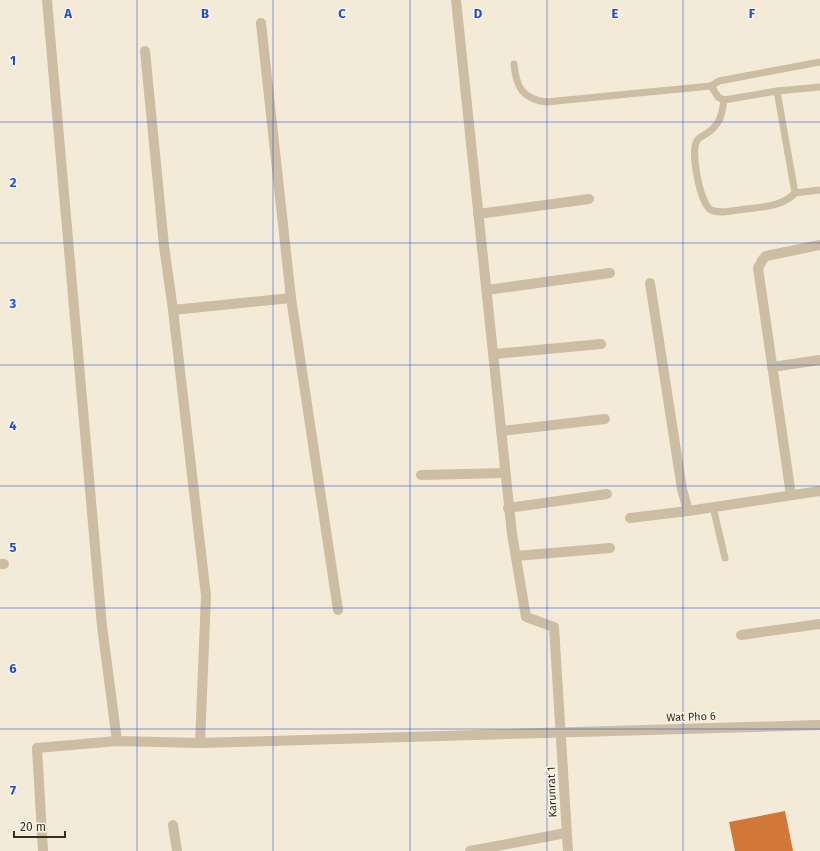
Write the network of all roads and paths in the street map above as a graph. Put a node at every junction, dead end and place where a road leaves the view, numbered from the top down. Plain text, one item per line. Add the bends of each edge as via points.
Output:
1 (47, 0) edge
2 (456, 0) edge
3 (261, 23) dead end
4 (145, 51) dead end
5 (820, 62) edge
6 (514, 64) dead end
7 (712, 86) junction
8 (820, 87) edge
9 (777, 91) junction
10 (724, 100) junction
11 (820, 190) edge
12 (796, 194) junction
13 (589, 199) dead end
14 (478, 214) junction
15 (820, 245) edge
16 (610, 273) dead end
17 (650, 283) dead end
18 (487, 290) junction
19 (291, 298) junction
20 (173, 310) junction
21 (601, 344) dead end
22 (494, 354) junction
23 (820, 360) edge
24 (772, 367) junction
25 (605, 419) dead end
26 (501, 431) junction
27 (505, 473) junction
28 (421, 475) dead end
29 (820, 491) edge
30 (607, 494) dead end
31 (791, 495) junction
32 (508, 508) junction
33 (713, 508) junction
34 (688, 511) junction
35 (630, 518) dead end
36 (610, 548) dead end
37 (516, 556) junction
38 (725, 558) dead end
39 (338, 610) dead end
40 (820, 624) edge
41 (741, 635) dead end
42 (820, 725) edge
43 (562, 732) junction
44 (117, 741) junction
45 (200, 743) junction
46 (173, 825) dead end
47 (566, 833) junction
48 (43, 851) edge
49 (177, 851) edge
50 (470, 851) edge
51 (568, 851) edge

1 - 44 street via 102,626
2 - 14 street
3 - 19 street
4 - 20 street via 164,246
5 - 7 lane via 719,81
6 - 7 lane via 515,79 520,89 530,98 546,102
7 - 10 lane via 718,97
8 - 9 lane
9 - 10 lane
9 - 12 lane
10 - 12 lane via 719,122 696,141 694,148 701,196 705,204 710,209 723,212 782,203
11 - 12 lane
13 - 14 street
14 - 18 street
15 - 24 street via 766,256 758,268
16 - 18 street
17 - 34 street via 682,489
18 - 22 street
19 - 20 street
19 - 39 street
20 - 45 street via 206,596
21 - 22 street
22 - 26 street
23 - 24 street
24 - 31 street
25 - 26 street
26 - 27 street
27 - 28 street
27 - 32 street
29 - 31 street
30 - 32 street
31 - 33 street
32 - 37 street
33 - 34 street
33 - 38 lane
34 - 35 street
36 - 37 street
37 - 43 street, Karunrat 1 via 526,617 554,627
40 - 41 street
42 - 43 street, Wat Pho 6
43 - 45 street, Wat Pho 6
43 - 47 street, Karunrat 1
44 - 45 street, Wat Pho 6
44 - 48 street, Wat Pho 6 via 37,748
46 - 49 street
47 - 50 street
47 - 51 street, Karunrat 1

